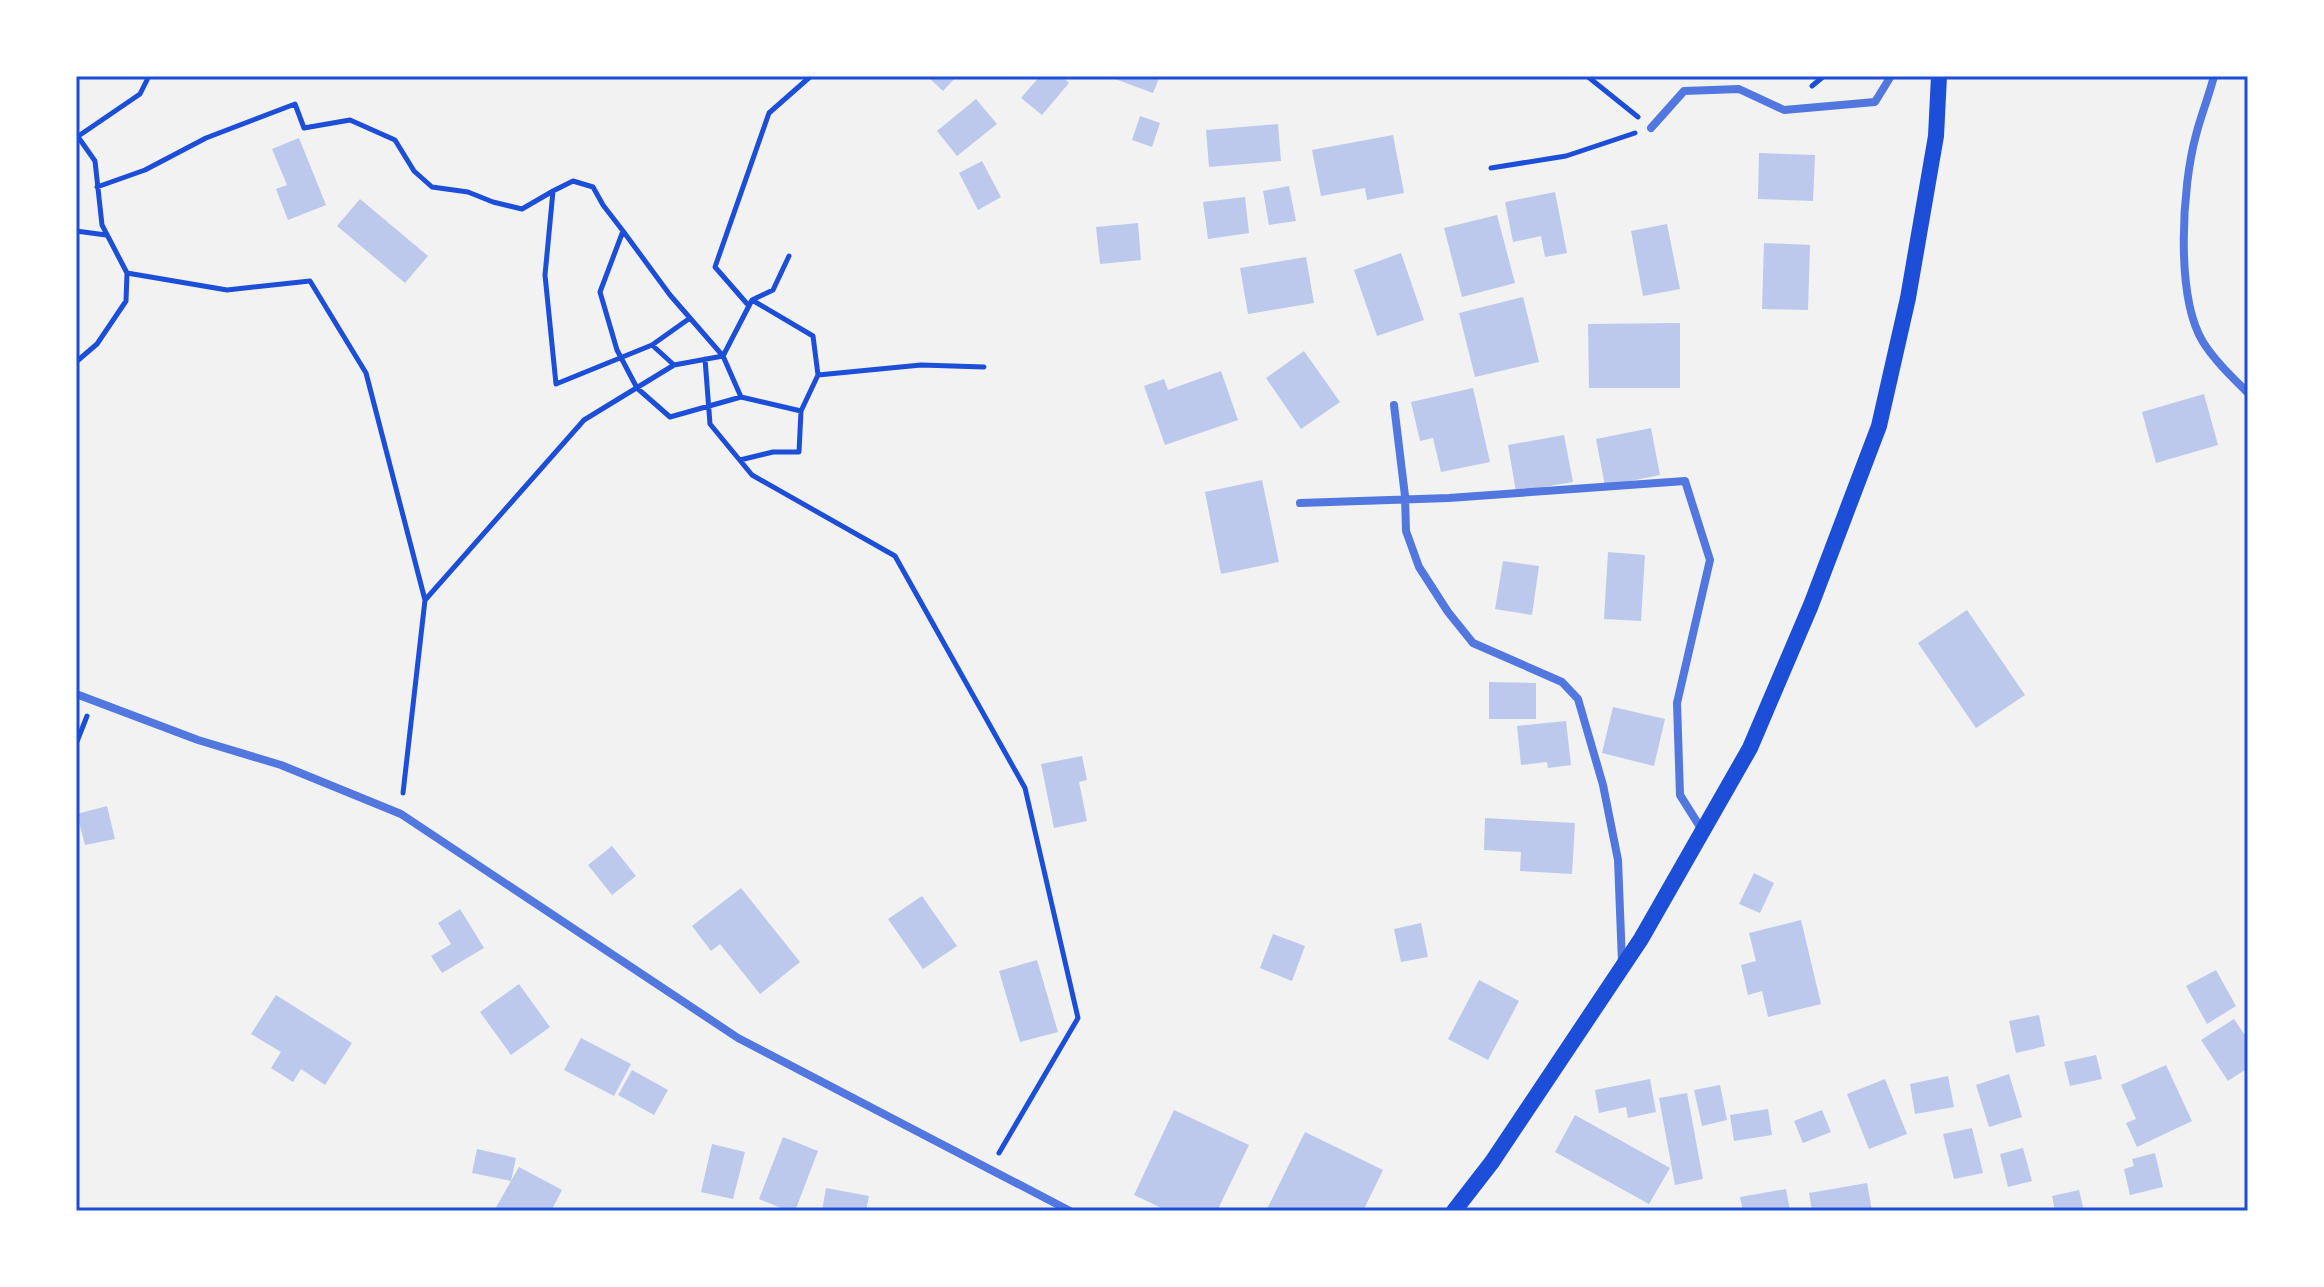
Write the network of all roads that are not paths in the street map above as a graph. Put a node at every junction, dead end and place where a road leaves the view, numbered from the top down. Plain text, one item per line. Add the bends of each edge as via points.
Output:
1 (1891, 76) edge
2 (1939, 76) edge
3 (2214, 76) edge
4 (1651, 128) road end
5 (2248, 393) edge
6 (1394, 405) dead end
7 (1405, 500) junction
8 (1300, 503) dead end
9 (76, 694) edge
10 (1702, 830) junction
11 (1622, 969) junction
12 (1070, 1211) edge
13 (1454, 1211) edge

1 - 4 street via 1875,102 1784,110 1739,89 1684,91
2 - 10 main road via 1936,136 1879,426 1750,748
3 - 5 street via 2195,138 2185,217 2185,282 2201,340
6 - 7 street
7 - 8 street
7 - 10 street via 1685,481 1710,560 1677,703 1680,795
7 - 11 street via 1406,531 1419,567 1473,643 1562,682 1578,699 1618,860
9 - 12 street via 281,765 401,814 738,1038
10 - 11 main road
11 - 13 main road

